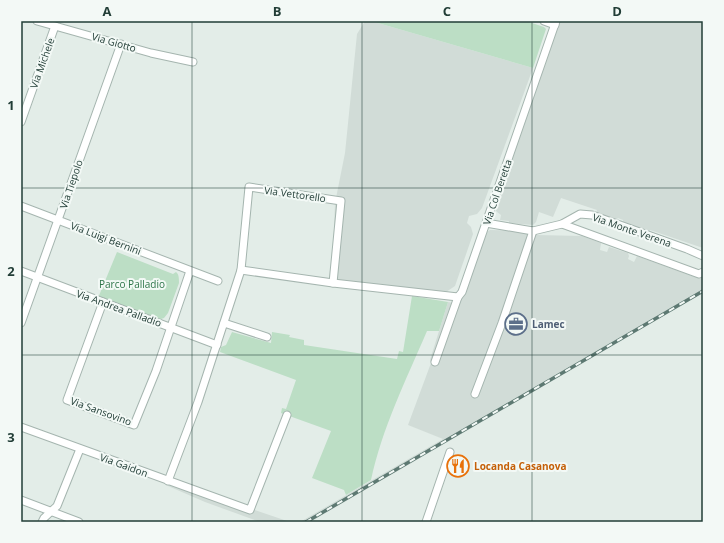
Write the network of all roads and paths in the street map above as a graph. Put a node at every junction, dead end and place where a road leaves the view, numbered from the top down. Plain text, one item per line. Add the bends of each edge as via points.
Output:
1 (37, 21) edge
2 (544, 21) edge
3 (555, 23) edge
4 (55, 26) junction
5 (121, 44) junction
6 (193, 62) dead end
7 (21, 96) edge
8 (29, 99) junction
9 (21, 122) edge
10 (21, 206) edge
11 (59, 220) junction
12 (486, 223) junction
13 (562, 224) junction
14 (533, 231) junction
15 (703, 256) edge
16 (241, 270) junction
17 (21, 271) edge
18 (190, 271) junction
19 (701, 273) edge
20 (38, 278) junction
21 (218, 281) dead end
22 (333, 283) junction
23 (458, 296) junction
24 (103, 302) junction
25 (21, 323) edge
26 (224, 323) junction
27 (170, 327) junction
28 (267, 337) dead end
29 (217, 345) junction
30 (435, 362) dead end
31 (475, 394) dead end
32 (288, 415) dead end
33 (21, 426) edge
34 (80, 449) junction
35 (450, 452) dead end
36 (168, 481) junction
37 (21, 500) edge
38 (50, 512) junction
39 (42, 522) edge
40 (79, 522) edge
41 (426, 522) edge

1 - 4 street, Via Giotto
2 - 3 street
3 - 12 street, Via Col Beretta
4 - 5 street, Via Giotto
4 - 8 street, Via Michele
5 - 6 street, Via Giotto
5 - 11 street, Via Tiepolo
7 - 8 street
8 - 9 street, Via Michele
10 - 11 street, Via Luigi Bernini
11 - 18 street, Via Luigi Bernini
11 - 20 street, Via Tiepolo
12 - 14 street
12 - 23 street, Via Col Beretta via 462,292
13 - 14 street, Via Monte Verena
13 - 15 street, Via Monte Verena via 580,214 592,215
13 - 19 street, Via Monte Verena
14 - 31 street
16 - 22 street
16 - 22 street, Via Vettorello via 249,187 341,201
16 - 26 street, Via Vettorello
17 - 20 street, Via Andrea Palladio
18 - 21 street, Via Luigi Bernini
18 - 27 street
20 - 24 street, Via Andrea Palladio
20 - 25 street, Via Tiepolo
22 - 23 street
23 - 30 street, Via Col Beretta
24 - 27 street, Via Andrea Palladio
24 - 27 street, Via Sansovino via 67,400 134,425 156,371
26 - 28 street
26 - 29 street, Via Vettorello
27 - 29 street, Via Andrea Palladio
29 - 36 street, Via Vettorello
32 - 36 street, Via Gaidon via 250,510
33 - 34 street, Via Gaidon
34 - 36 street, Via Gaidon
34 - 38 street via 57,506
35 - 41 street
37 - 38 street
38 - 39 street
38 - 40 street

